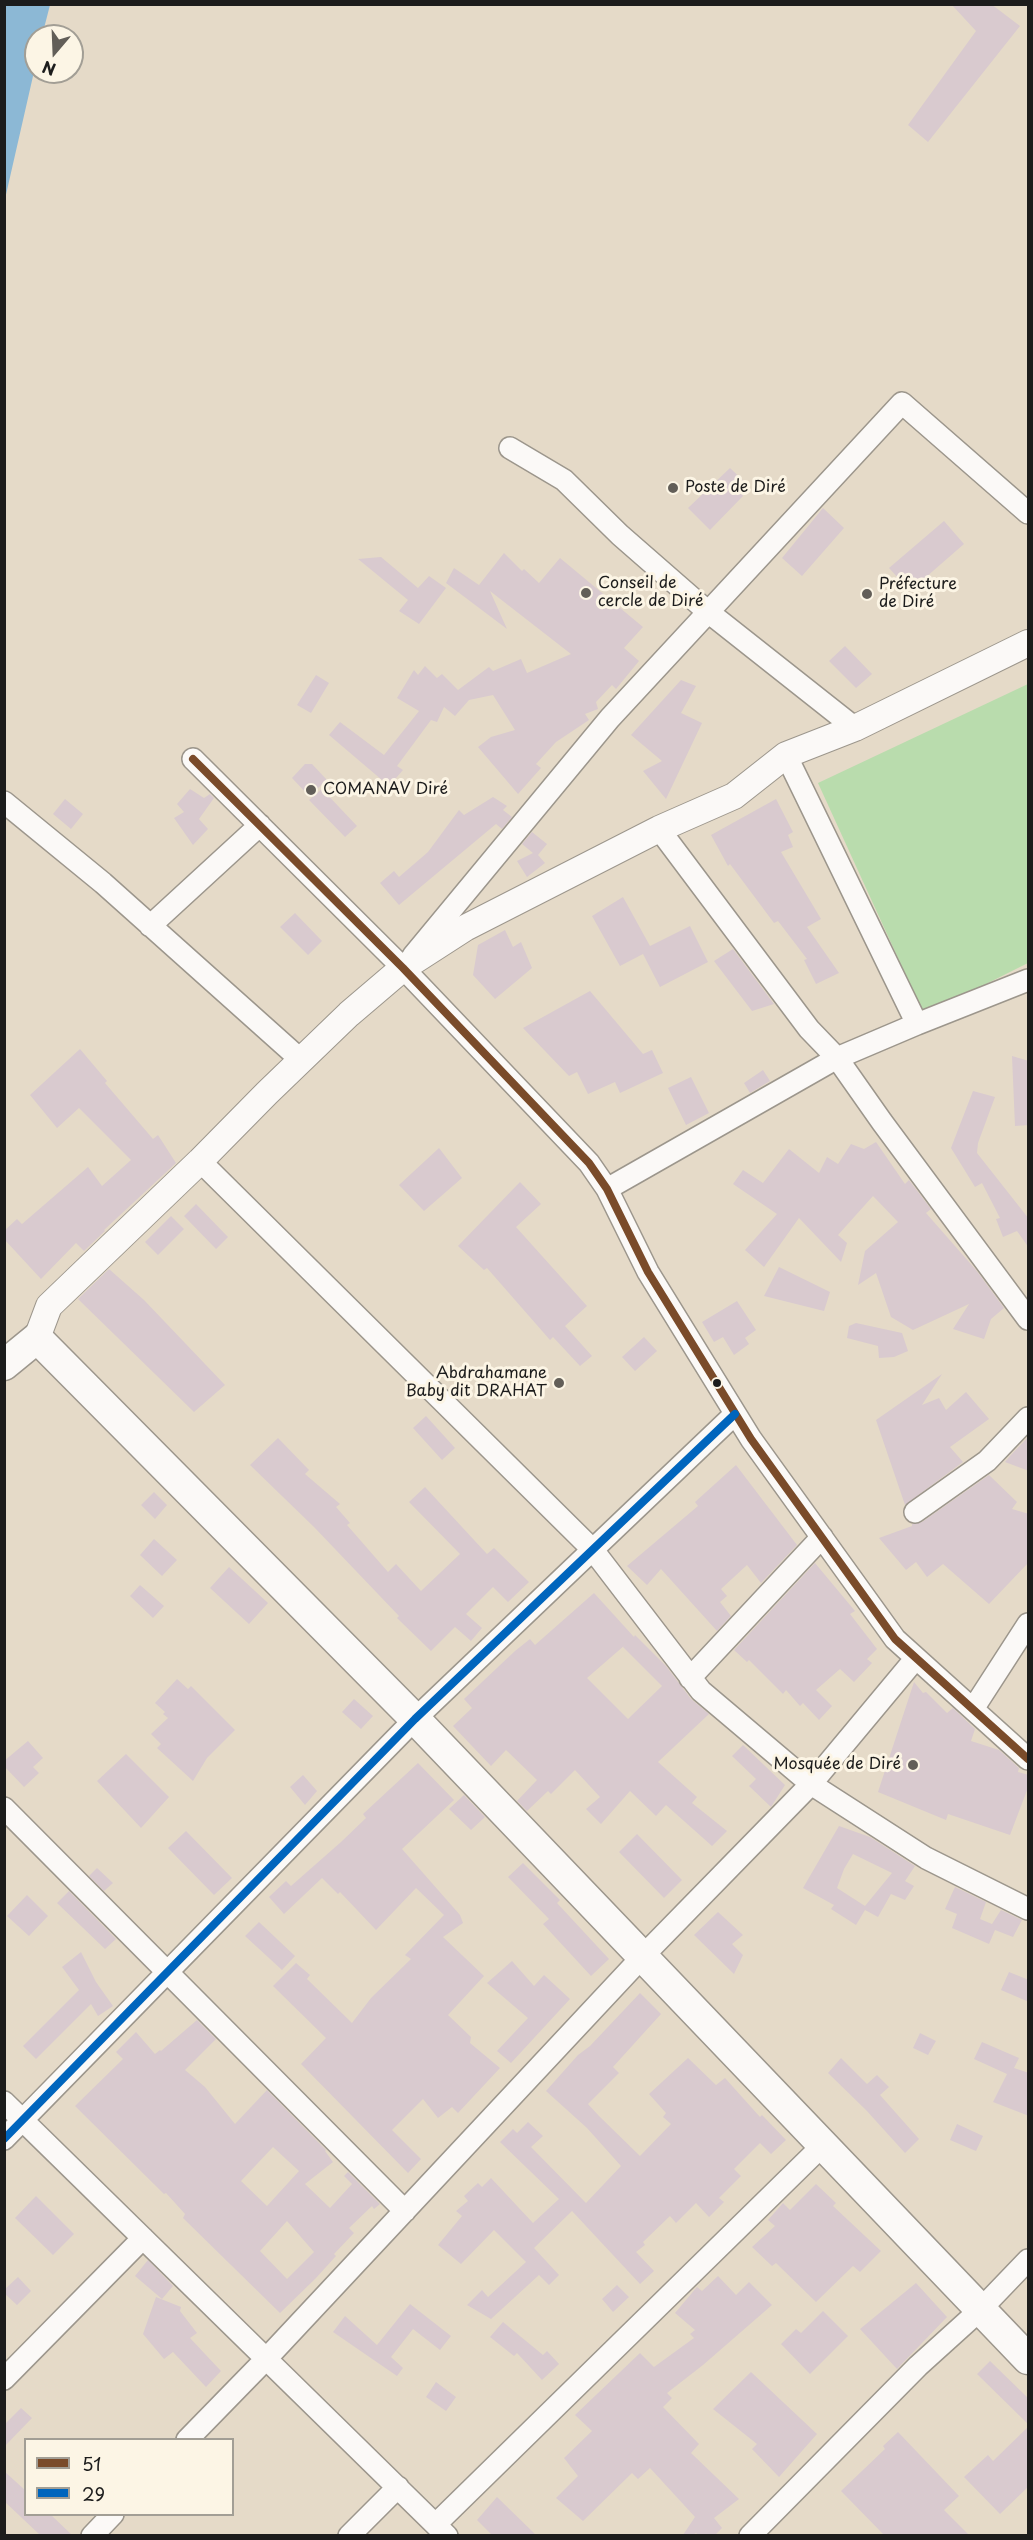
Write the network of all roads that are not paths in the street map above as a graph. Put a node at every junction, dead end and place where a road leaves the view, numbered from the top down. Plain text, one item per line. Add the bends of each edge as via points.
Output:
1 (510, 448) dead end
2 (1029, 513) edge
3 (707, 611) junction
4 (1029, 643) edge
5 (855, 728) junction
6 (786, 755) junction
7 (194, 759) dead end
8 (4, 802) edge
9 (260, 825) junction
10 (659, 830) junction
11 (150, 926) junction
12 (403, 968) junction
13 (1029, 980) edge
14 (916, 1024) junction
15 (837, 1058) junction
16 (301, 1060) junction
17 (200, 1161) junction
18 (607, 1189) junction
19 (1029, 1319) edge
20 (37, 1338) junction
21 (4, 1365) edge
22 (735, 1414) junction
23 (1029, 1418) edge
24 (915, 1512) dead end
25 (822, 1537) junction
26 (593, 1550) junction
27 (1029, 1624) edge
28 (916, 1658) junction
29 (690, 1678) junction
30 (973, 1709) junction
31 (415, 1719) junction
32 (1028, 1759) edge
33 (811, 1784) junction
34 (4, 1808) edge
35 (1029, 1909) edge
36 (643, 1956) junction
37 (167, 1973) junction
38 (4, 2102) edge
39 (23, 2120) junction
40 (4, 2139) edge
41 (823, 2145) junction
42 (405, 2211) junction
43 (143, 2238) junction
44 (1029, 2260) edge
45 (980, 2310) junction
46 (267, 2358) junction
47 (1029, 2359) edge
48 (4, 2379) edge
49 (188, 2438) edge
50 (398, 2487) junction
51 (111, 2516) edge
52 (442, 2530) edge
53 (92, 2535) edge
54 (349, 2535) edge
55 (750, 2535) edge

1 - 3 street via 564,480
2 - 3 street via 902,403
3 - 5 street
3 - 12 street via 610,718
4 - 5 street
5 - 6 street
6 - 10 street via 734,796
6 - 14 street
7 - 9 street
8 - 11 street
9 - 11 street
9 - 12 street
10 - 12 street via 465,928
10 - 15 street via 809,1029
11 - 16 street
12 - 16 street
12 - 18 street via 589,1163
13 - 14 street
14 - 15 street
15 - 18 street
15 - 19 street
16 - 17 street
17 - 20 street via 49,1306
17 - 26 street
18 - 22 street via 648,1272
20 - 21 main road
20 - 31 main road
22 - 25 street
22 - 26 street
23 - 24 street via 987,1461
25 - 28 street via 896,1639
25 - 29 street
26 - 29 street
26 - 31 street
27 - 30 street
28 - 30 street
28 - 33 street
29 - 33 street
30 - 32 street
31 - 36 main road
31 - 37 street
33 - 35 street via 926,1858
33 - 36 street
34 - 37 street
36 - 41 main road
36 - 42 street
37 - 39 street
37 - 42 street
38 - 39 street
39 - 40 street
39 - 43 street
41 - 45 main road
41 - 52 street
42 - 46 street
43 - 46 street
43 - 48 street
44 - 45 street
45 - 47 main road
45 - 55 street via 918,2366
46 - 49 street
46 - 50 street
50 - 52 street
50 - 54 street
51 - 53 street

